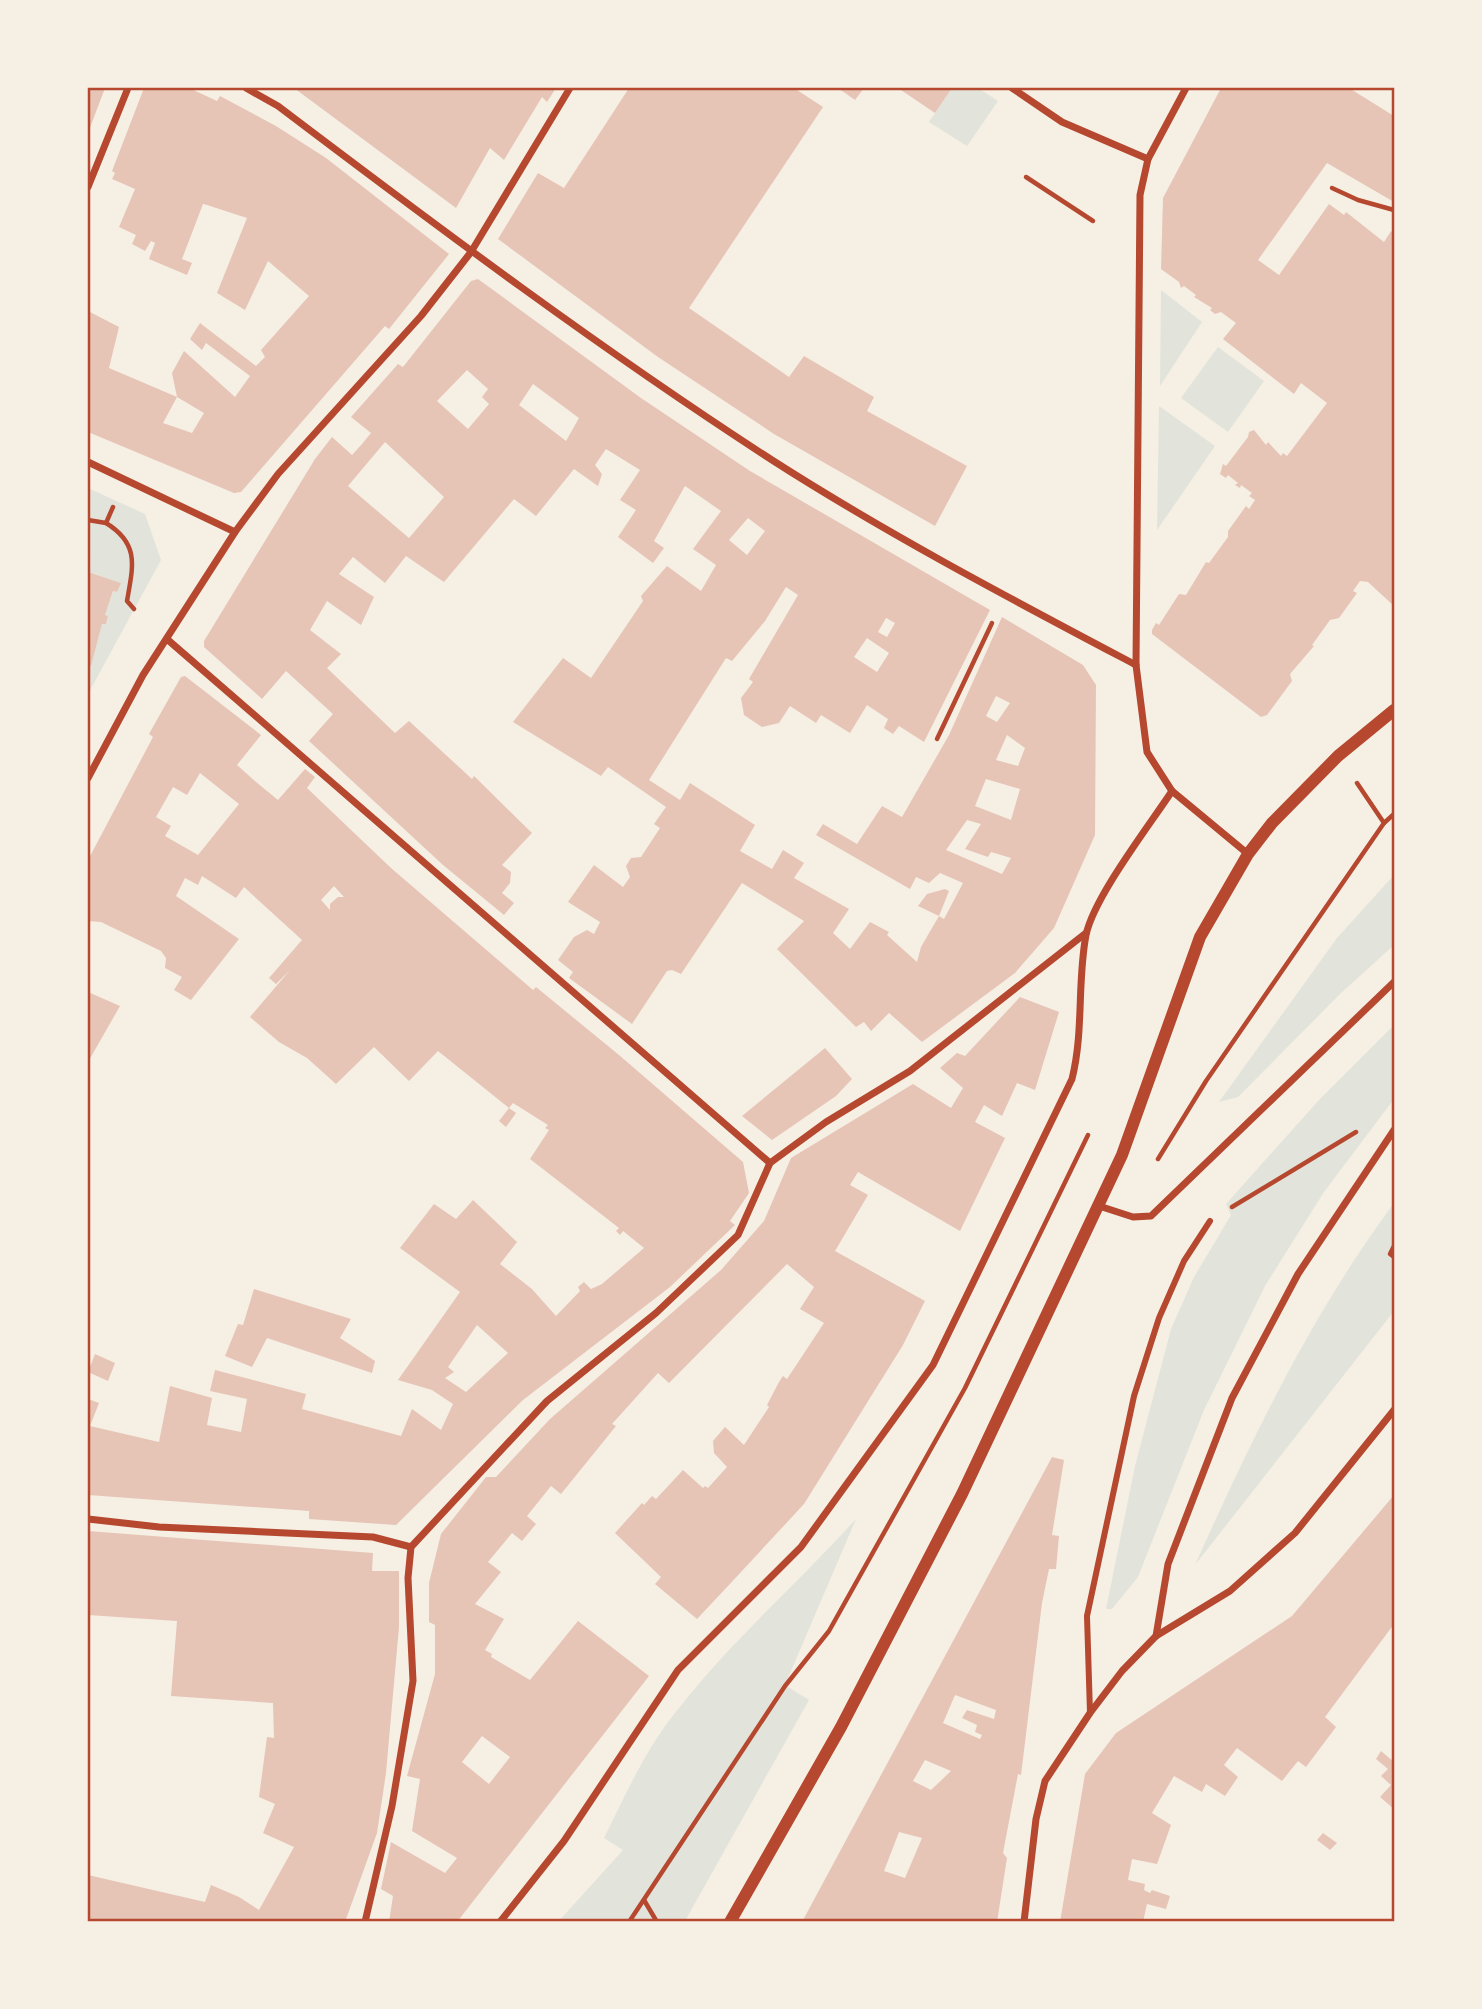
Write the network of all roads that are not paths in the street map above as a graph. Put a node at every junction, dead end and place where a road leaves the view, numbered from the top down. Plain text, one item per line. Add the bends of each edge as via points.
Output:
1 (128, 88) edge
2 (246, 88) edge
3 (570, 88) edge
4 (1012, 88) edge
5 (1186, 88) edge
6 (1148, 159) junction
7 (88, 187) edge
8 (471, 252) junction
9 (88, 461) edge
10 (235, 532) junction
11 (169, 640) junction
12 (1136, 665) junction
13 (1395, 710) edge
14 (88, 778) edge
15 (1171, 791) junction
16 (1248, 854) junction
17 (1086, 933) junction
18 (1395, 982) edge
19 (1395, 1130) edge
20 (770, 1163) junction
21 (1099, 1206) junction
22 (1210, 1221) road end
23 (1395, 1410) edge
24 (88, 1519) edge
25 (411, 1548) junction
26 (1156, 1636) junction
27 (1090, 1713) junction
28 (365, 1922) edge
29 (500, 1922) edge
30 (730, 1922) edge
31 (1024, 1922) edge

1 - 7 street
2 - 8 street via 278,106
3 - 8 street
4 - 6 street via 1062,122
5 - 6 street
6 - 12 street via 1140,195
8 - 10 street via 421,316 278,474
8 - 12 street via 773,460 1005,596
9 - 10 street
10 - 11 street
11 - 14 street via 143,675
11 - 20 street
12 - 15 street via 1147,752
13 - 16 street via 1338,756
15 - 16 street
15 - 17 street via 1106,890
16 - 21 street via 1200,937 1122,1155
17 - 20 street via 910,1072 826,1122
17 - 29 street via 1080,1049 1072,1079 933,1365 801,1547 678,1670 564,1841
18 - 21 street via 1151,1216 1133,1217
19 - 26 street via 1298,1274 1232,1398 1168,1564
20 - 25 street via 738,1235 656,1313 547,1401
21 - 30 street via 912,1593
22 - 27 street via 1184,1261 1164,1306 1134,1396 1087,1616
23 - 26 street via 1295,1533 1230,1591
24 - 25 street via 159,1527 373,1537
25 - 28 street via 413,1681 392,1806
26 - 27 street
27 - 31 street via 1045,1781

